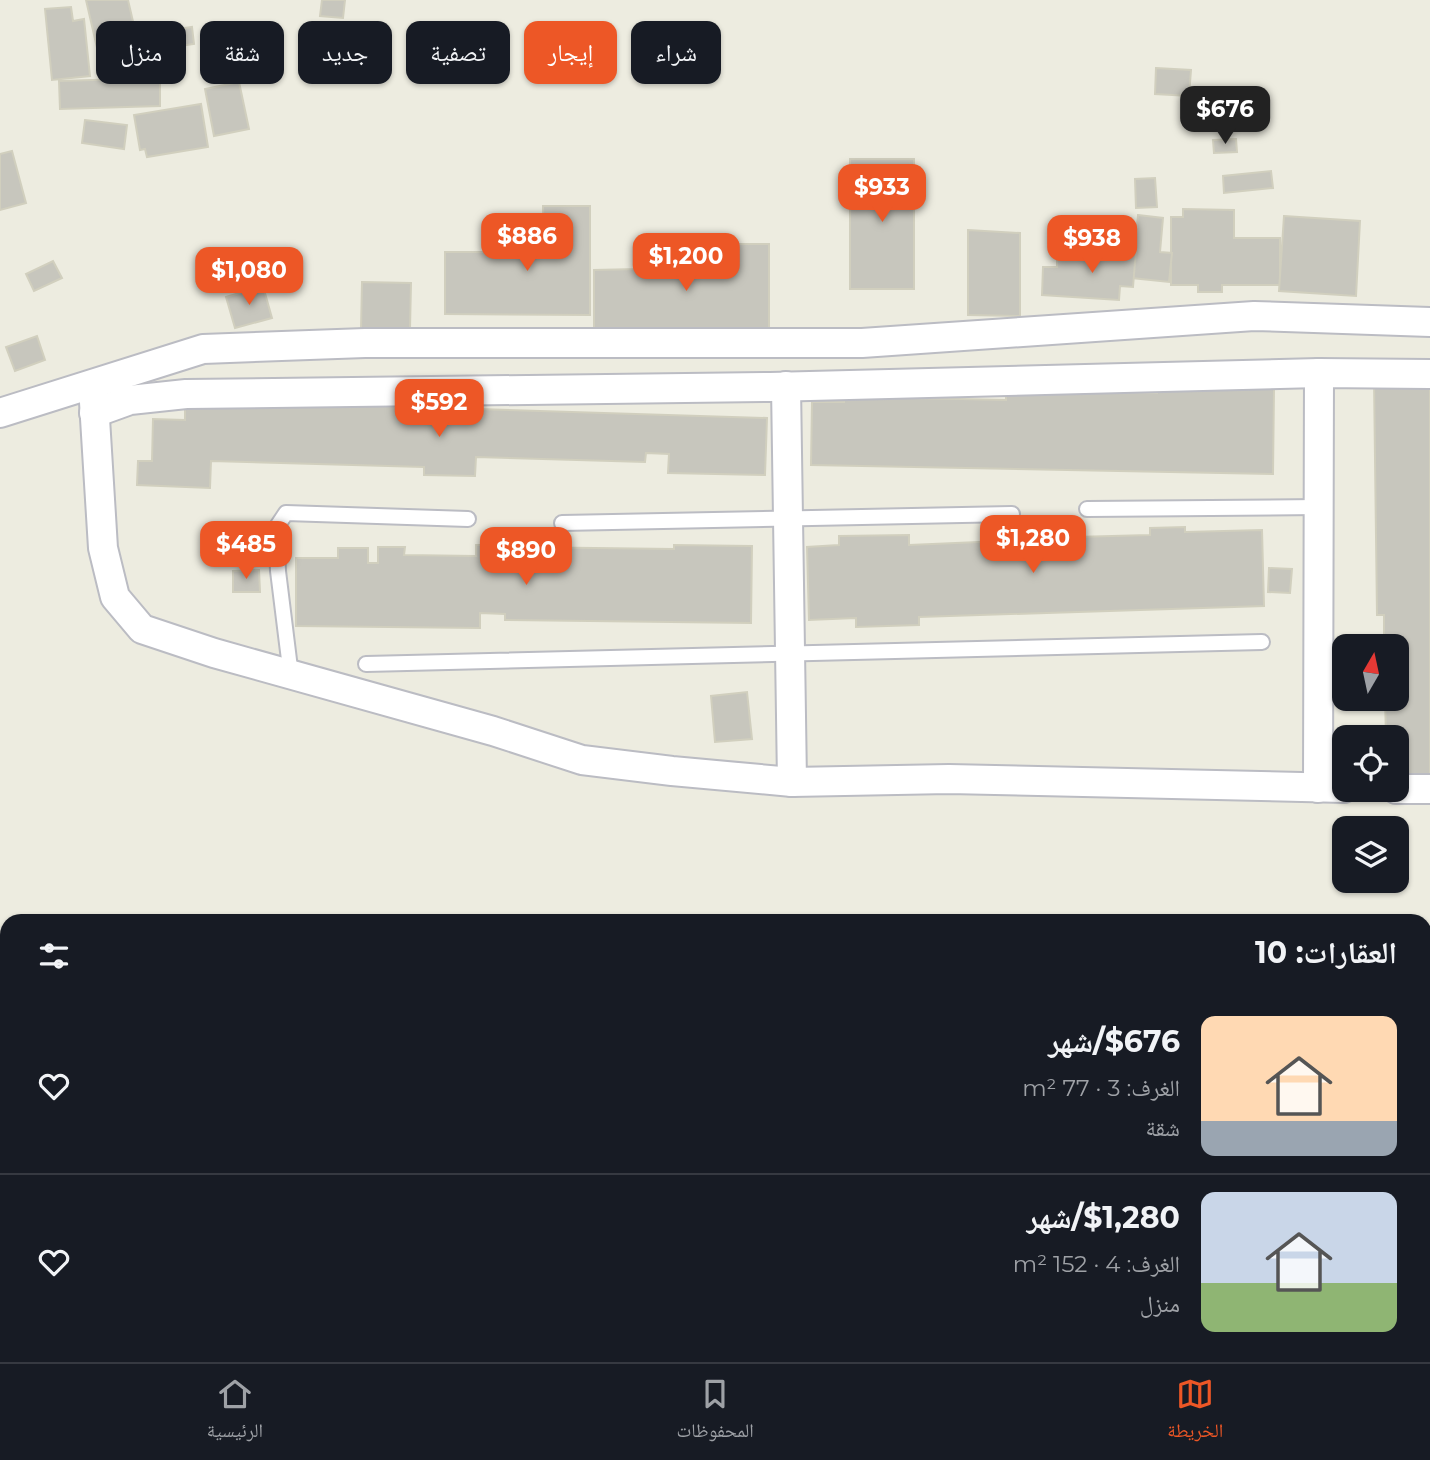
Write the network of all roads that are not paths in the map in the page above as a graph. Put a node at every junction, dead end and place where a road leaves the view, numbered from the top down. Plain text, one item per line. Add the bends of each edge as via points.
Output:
1 (1430, 322) edge
2 (1320, 373) junction
3 (1430, 374) edge
4 (786, 386) junction
5 (93, 399) junction
6 (0, 413) edge
7 (1319, 507) junction
8 (1087, 509) dead end
9 (1012, 514) dead end
10 (468, 519) dead end
11 (788, 519) junction
12 (562, 523) dead end
13 (1262, 642) dead end
14 (790, 652) junction
15 (366, 664) dead end
16 (290, 676) junction
17 (792, 782) junction
18 (1331, 788) edge
19 (1409, 789) edge
20 (1430, 789) edge

1 - 5 street via 1254,316 862,343 365,343 203,349
2 - 3 street
2 - 4 street
2 - 7 street
4 - 5 street
4 - 11 street
5 - 6 street
5 - 16 street via 103,548 115,597 142,629
7 - 8 lane
7 - 18 street
9 - 11 lane
10 - 16 lane via 286,513 276,528
11 - 12 lane
11 - 14 street
13 - 14 lane
14 - 15 lane
14 - 17 street
16 - 17 street via 582,760
17 - 18 street via 949,779
19 - 20 street

